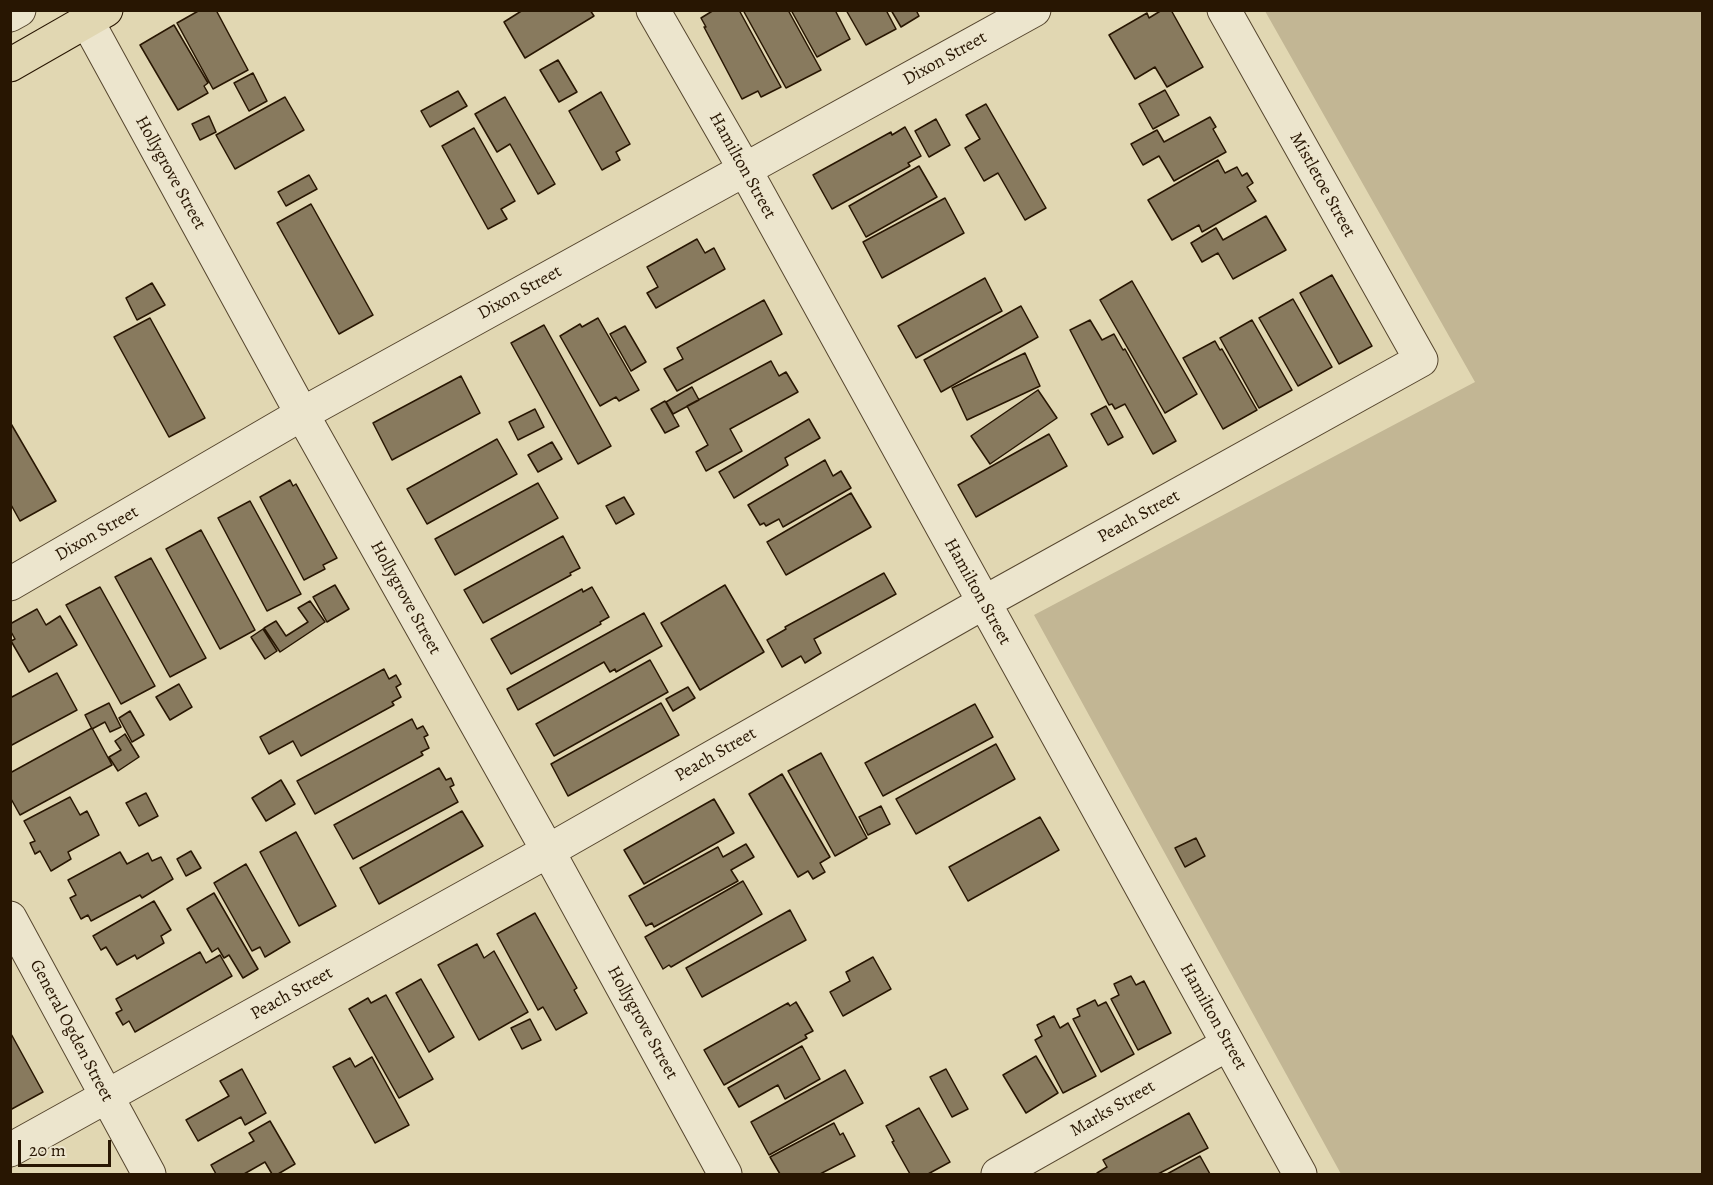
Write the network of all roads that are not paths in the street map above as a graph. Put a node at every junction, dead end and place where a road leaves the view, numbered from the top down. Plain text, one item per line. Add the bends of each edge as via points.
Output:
1 (19, 10) edge
2 (652, 10) edge
3 (1034, 10) edge
4 (1224, 10) edge
5 (10, 15) edge
6 (97, 16) edge
7 (10, 65) edge
8 (744, 168) junction
9 (1421, 360) joint
10 (302, 414) junction
11 (10, 584) edge
12 (984, 603) junction
13 (548, 851) junction
14 (10, 918) edge
15 (1228, 1044) junction
16 (106, 1098) junction
17 (10, 1150) edge
18 (149, 1174) edge
19 (725, 1174) edge
20 (998, 1174) edge
21 (1300, 1174) edge

1 - 5 street
2 - 8 street, Hamilton Street
3 - 8 street, Dixon Street
4 - 9 street, Mistletoe Street
6 - 7 highway
6 - 10 street, Hollygrove Street
8 - 10 street, Dixon Street
8 - 12 street, Hamilton Street
9 - 12 street, Peach Street
10 - 11 street, Dixon Street
10 - 13 street, Hollygrove Street
12 - 13 street, Peach Street
12 - 15 street, Hamilton Street
13 - 16 street, Peach Street
13 - 19 street, Hollygrove Street
14 - 16 street, General Ogden Street
15 - 20 street, Marks Street
15 - 21 street, Hamilton Street
16 - 17 street, Peach Street
16 - 18 street, General Ogden Street

